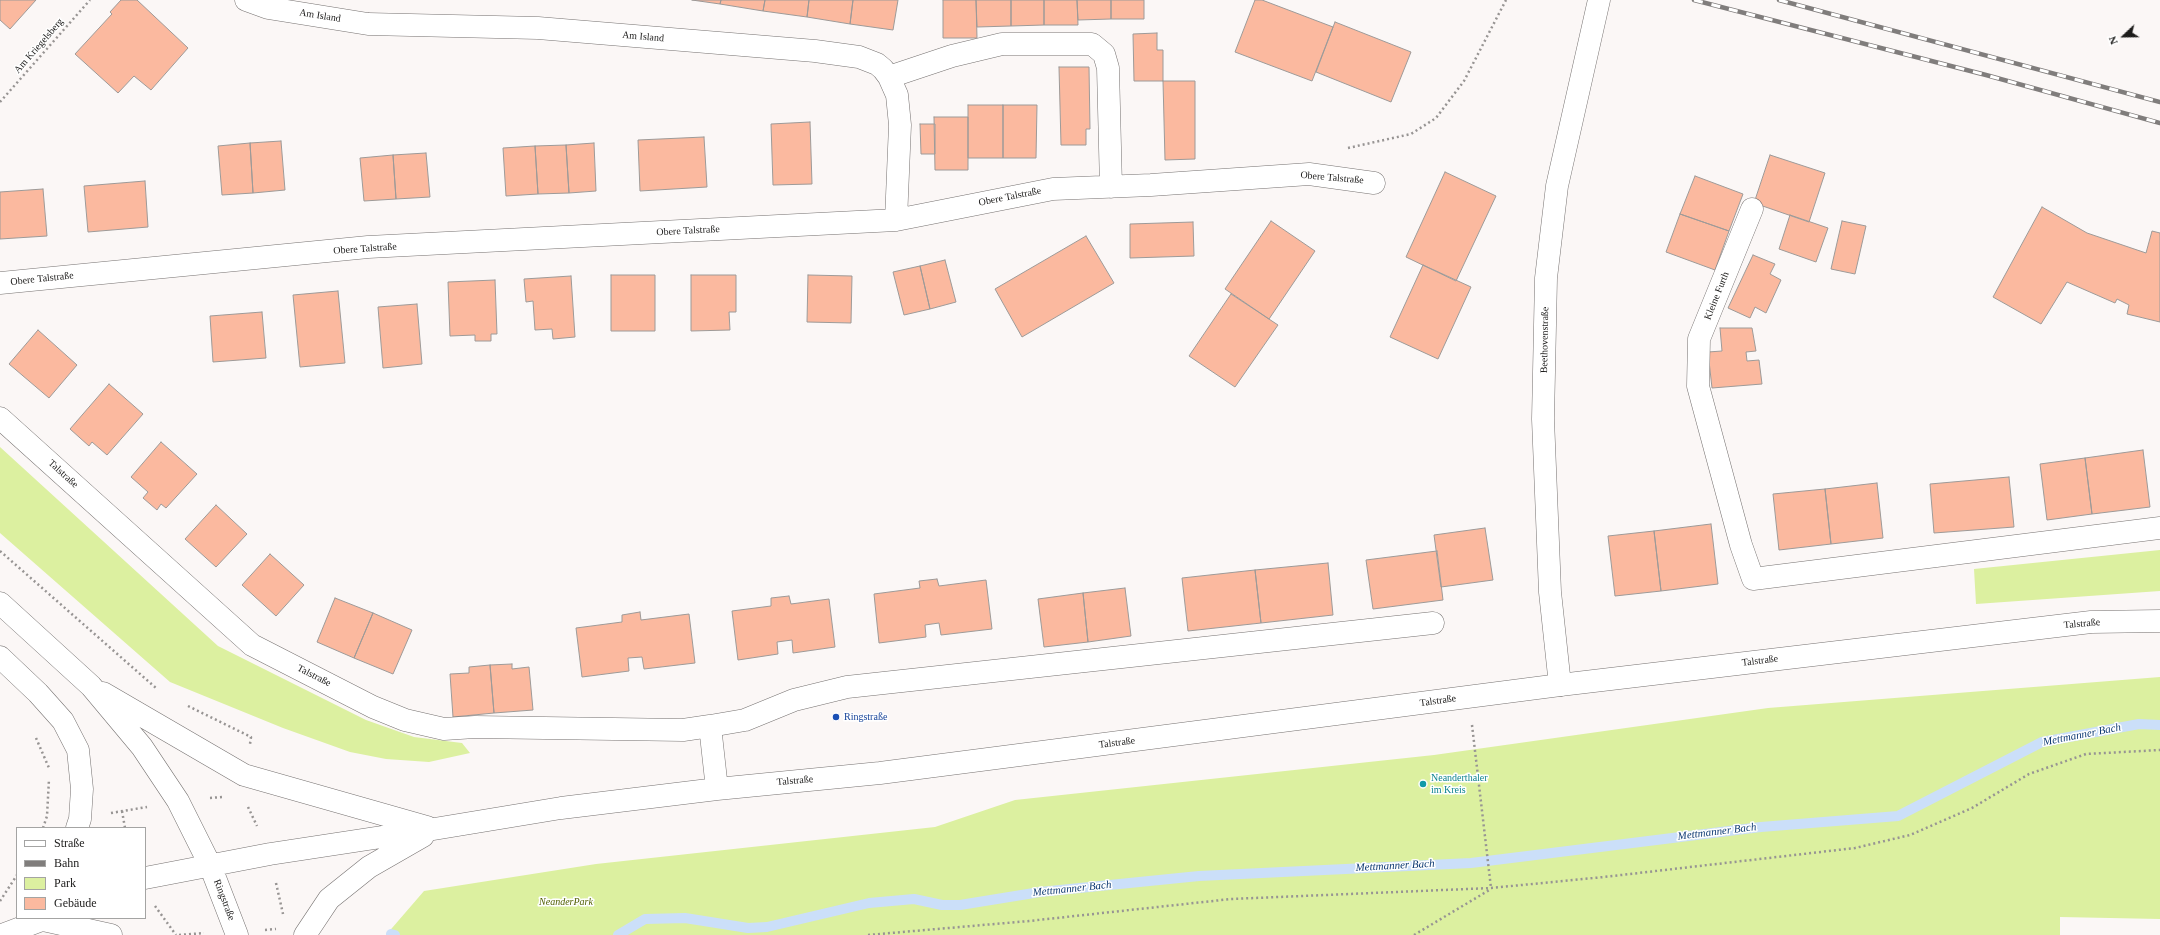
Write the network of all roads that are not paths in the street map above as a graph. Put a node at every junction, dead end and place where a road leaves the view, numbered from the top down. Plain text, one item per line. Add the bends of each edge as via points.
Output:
1 (246, 0) edge
2 (1599, 0) edge
3 (889, 77) junction
4 (1374, 182) dead end
5 (1111, 187) junction
6 (1752, 209) dead end
7 (896, 220) junction
8 (0, 283) edge
9 (0, 418) edge
10 (2160, 528) edge
11 (0, 603) edge
12 (2160, 620) edge
13 (1433, 623) dead end
14 (0, 657) edge
15 (1560, 685) junction
16 (91, 686) junction
17 (710, 726) junction
18 (717, 789) junction
19 (77, 827) edge
20 (434, 829) junction
21 (210, 865) junction
22 (146, 878) edge
23 (44, 919) edge
24 (2, 935) edge
25 (111, 935) edge
26 (237, 935) edge
27 (305, 935) edge

1 - 3 street, Am Island via 268,8 368,24 538,28 850,55 877,64
2 - 15 street, Beethovenstraße via 1557,186 1546,278 1543,419 1550,605
3 - 5 street via 952,56 1002,44 1092,44 1104,54 1108,68
3 - 7 street, Am Island via 897,95 900,125
4 - 5 street, Obere Talstraße via 1309,174
5 - 7 street, Obere Talstraße via 1053,189
6 - 10 street, Kleine Furth via 1699,339 1698,386 1741,545 1753,579
7 - 8 street, Obere Talstraße via 368,247
9 - 17 street, Talstraße via 252,645 405,720 444,729 475,727 683,730
11 - 16 street, Talstraße
12 - 15 street, Talstraße via 2090,622
13 - 17 street, Talstraße via 847,687 794,700 746,720
14 - 19 street via 63,721 78,750 82,789
15 - 18 street, Talstraße via 880,773
16 - 20 street, Talstraße via 244,774
16 - 21 street, Talstraße via 146,753 178,801
17 - 18 street
18 - 20 street, Talstraße via 561,808
20 - 21 street, Talstraße
20 - 27 street, Talstraße via 369,867 334,894
21 - 22 street
21 - 26 street, Ringstraße
23 - 24 street
23 - 25 street

